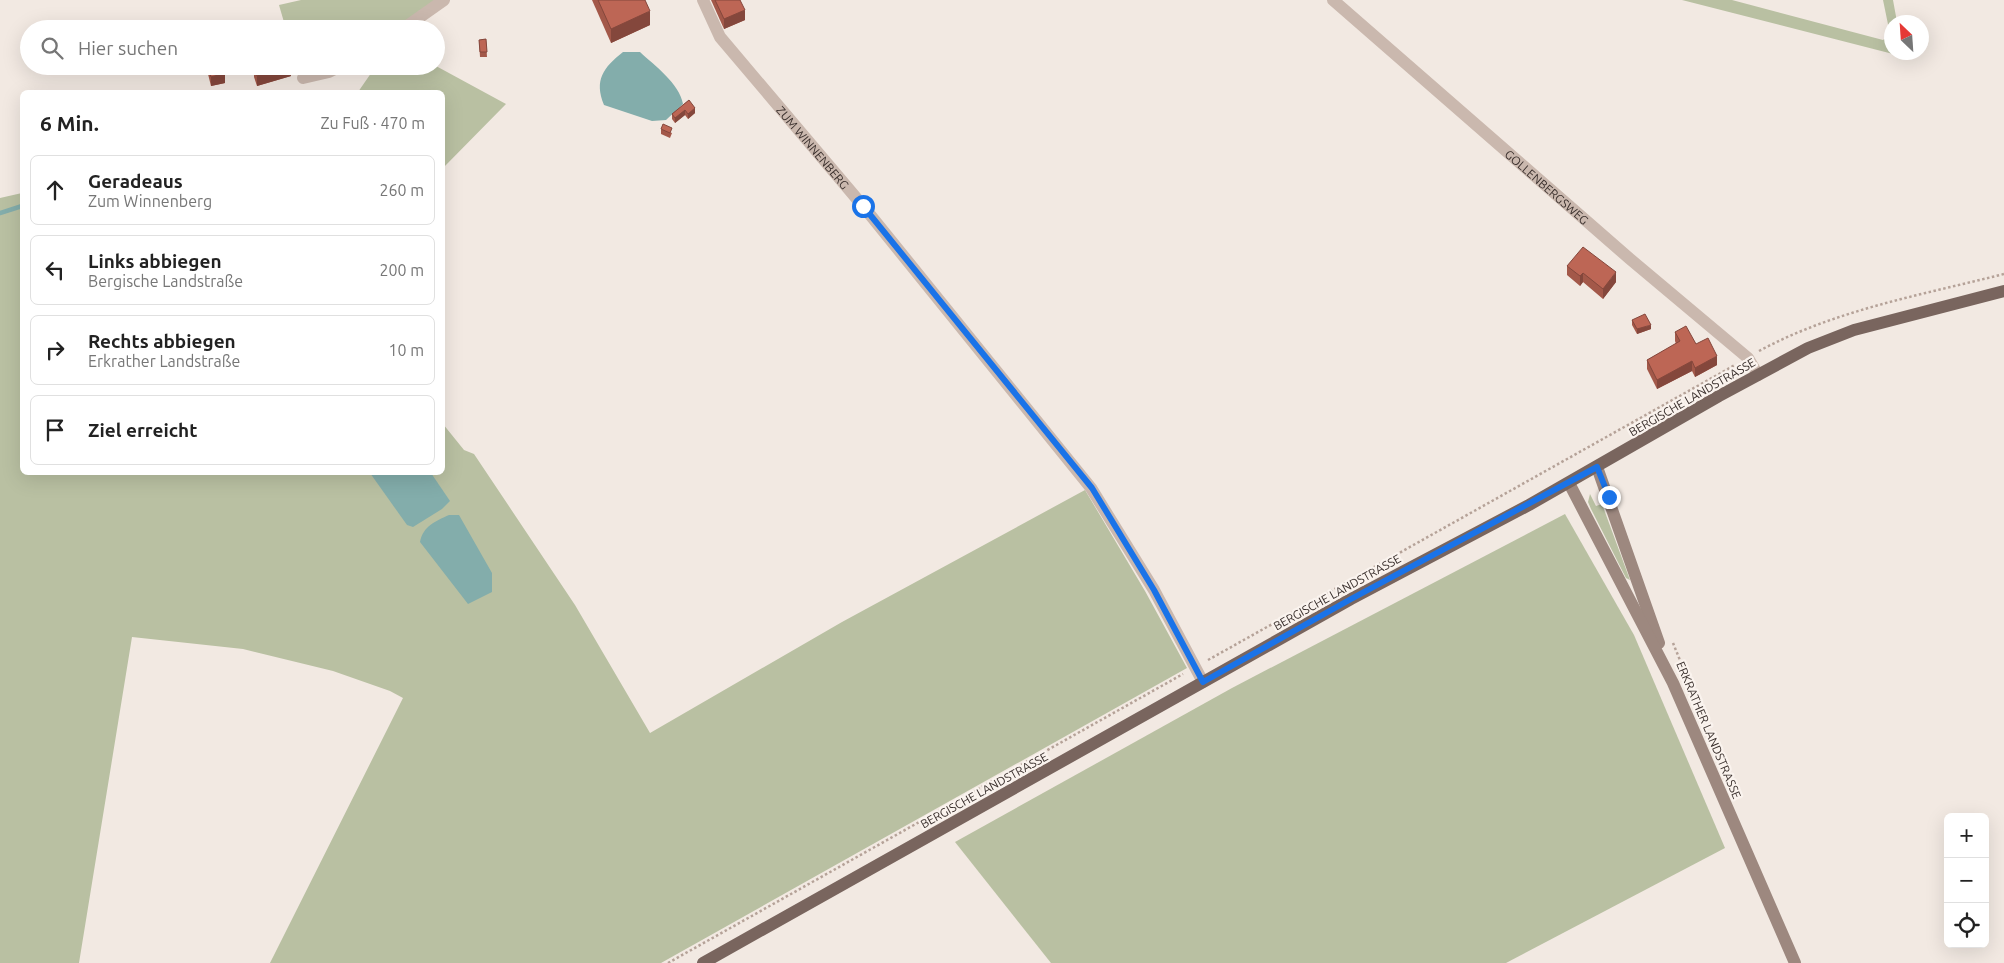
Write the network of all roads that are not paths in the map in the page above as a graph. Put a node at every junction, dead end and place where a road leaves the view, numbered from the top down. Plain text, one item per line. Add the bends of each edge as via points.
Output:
1 (444, 0) edge
2 (703, 0) edge
3 (1333, 0) edge
4 (416, 20) edge
5 (316, 75) edge
6 (303, 78) dead end
7 (2004, 291) edge
8 (1758, 375) junction
9 (1597, 467) junction
10 (1568, 483) junction
11 (1203, 682) junction
12 (1673, 683) junction
13 (703, 963) edge
14 (1795, 963) edge

1 - 4 street
2 - 11 street, ZUM WINNENBERG via 720,37 1092,488 1154,590
3 - 8 street, GOLLENBERGSWEG via 1748,358
5 - 6 street
7 - 8 main road, BERGISCHE LANDSTRASSE via 1836,336
8 - 9 main road, BERGISCHE LANDSTRASSE
9 - 10 main road, BERGISCHE LANDSTRASSE
9 - 12 street, ERKRATHER LANDSTRASSE
10 - 11 main road, BERGISCHE LANDSTRASSE
10 - 12 street, ERKRATHER LANDSTRASSE
11 - 13 main road, BERGISCHE LANDSTRASSE
12 - 14 street, ERKRATHER LANDSTRASSE

